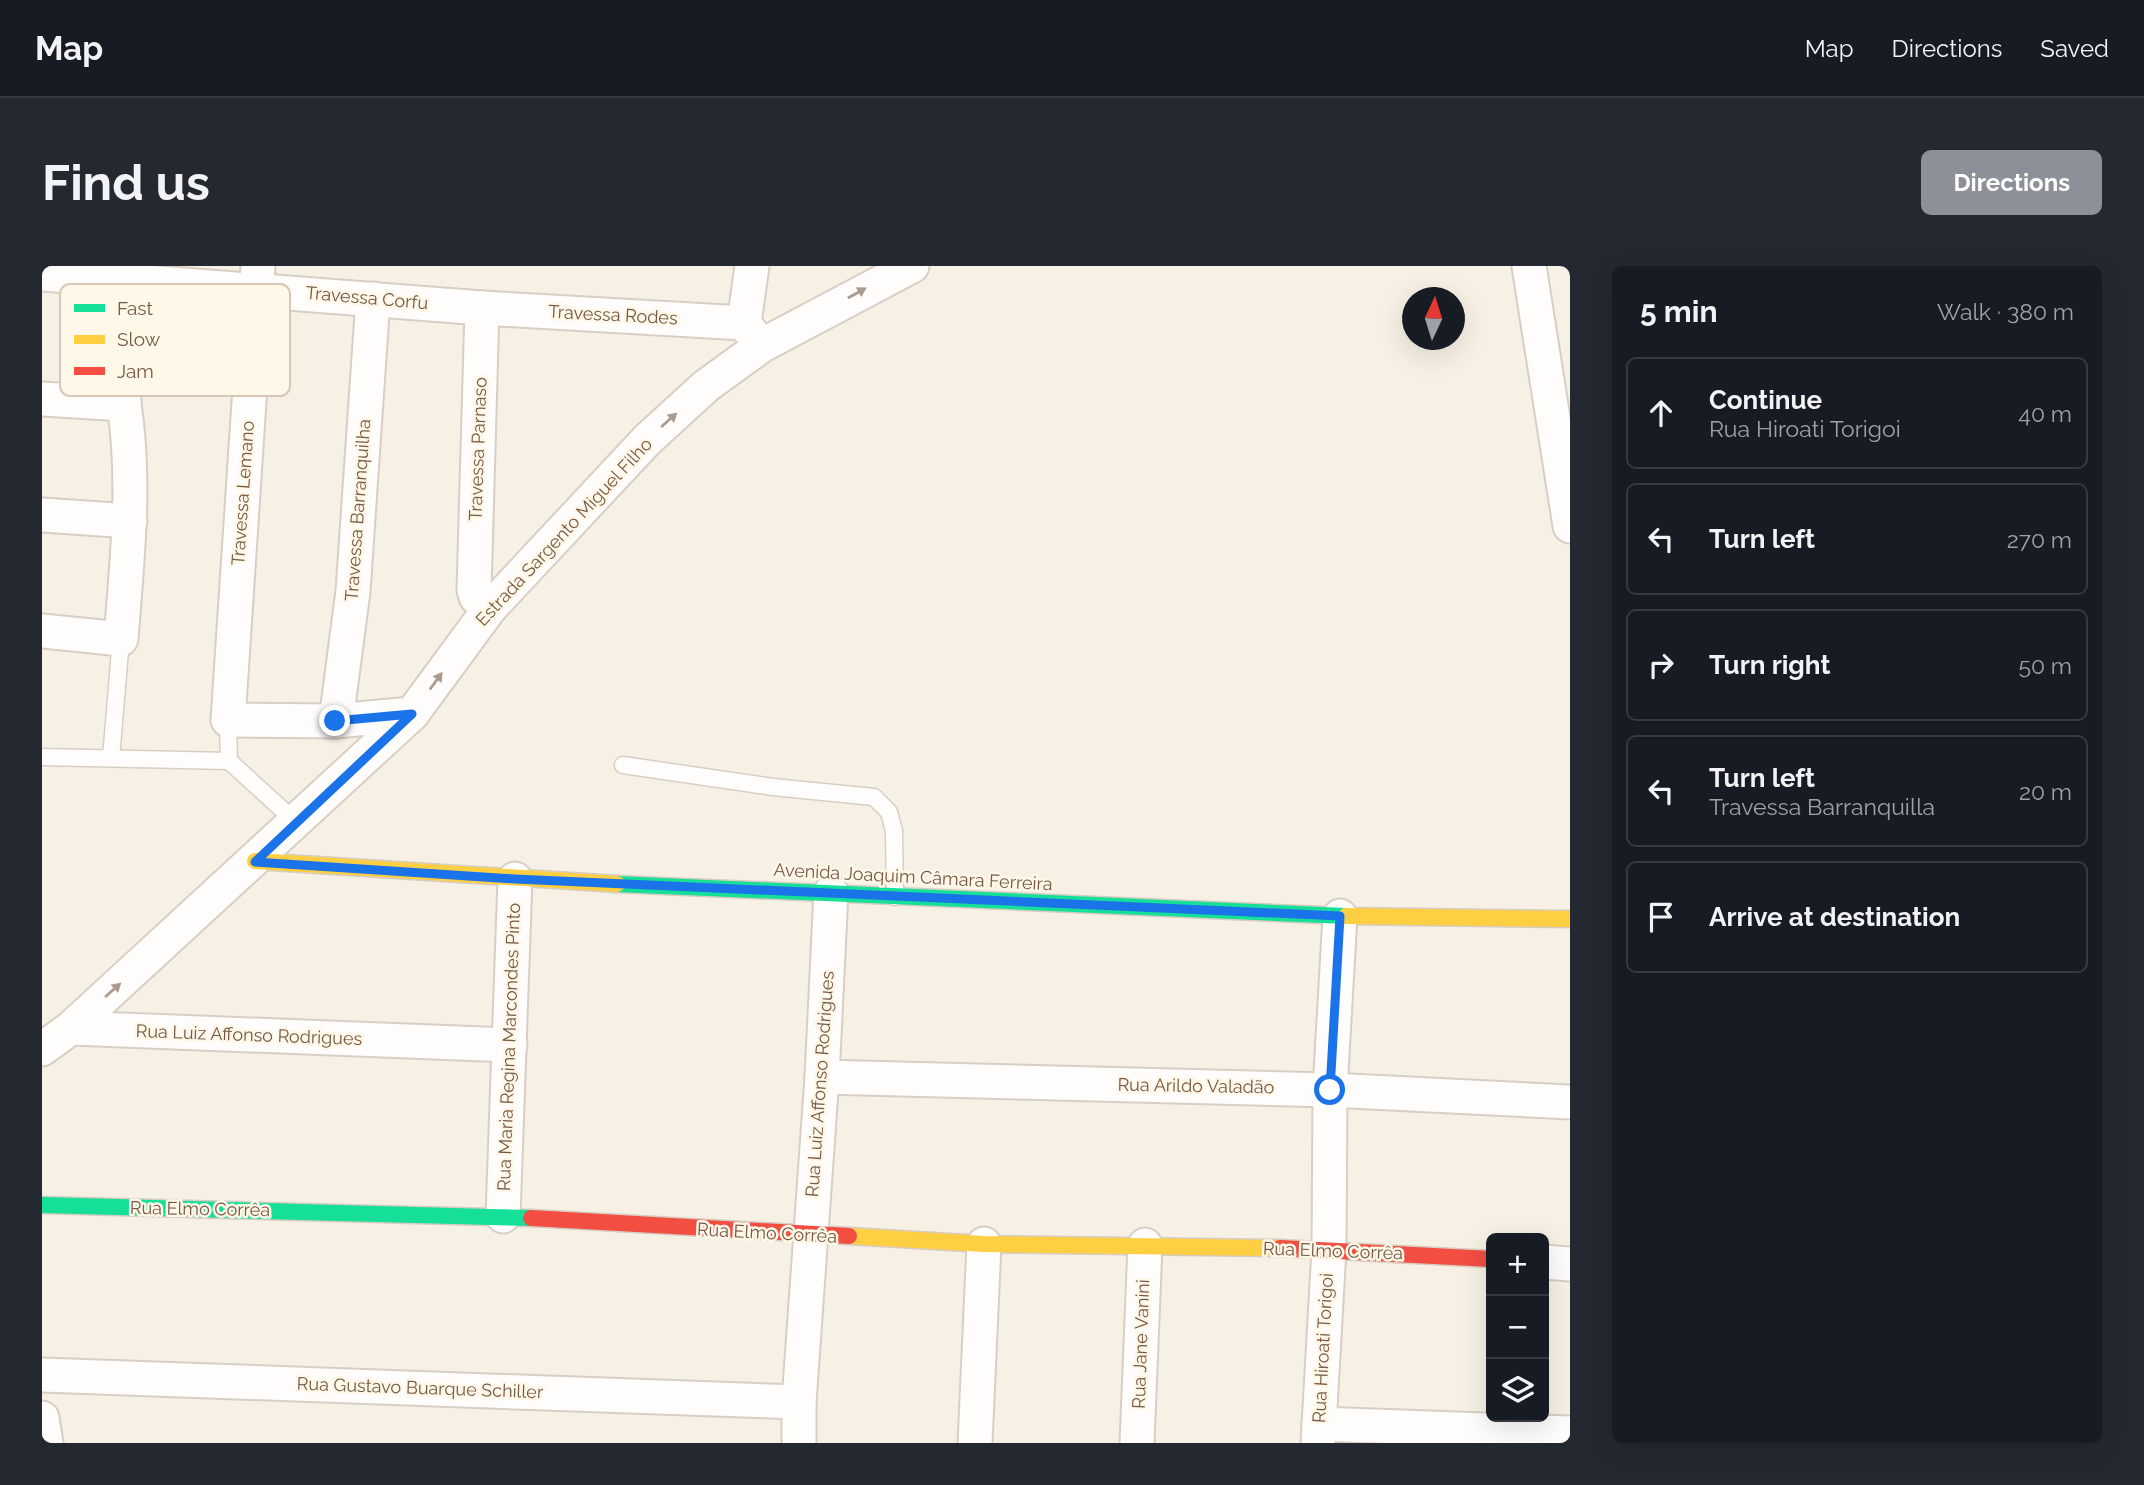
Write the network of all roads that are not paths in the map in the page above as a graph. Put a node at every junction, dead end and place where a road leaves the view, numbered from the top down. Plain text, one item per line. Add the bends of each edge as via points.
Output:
1 (752, 266) edge
2 (912, 266) edge
3 (1529, 266) edge
4 (42, 274) edge
5 (257, 278) edge
6 (120, 279) junction
7 (120, 284) edge
8 (373, 299) junction
9 (482, 308) junction
10 (753, 334) junction
11 (124, 396) edge
12 (249, 396) edge
13 (42, 399) edge
14 (124, 404) junction
15 (1562, 415) edge
16 (42, 515) edge
17 (130, 521) junction
18 (1570, 526) edge
19 (482, 599) junction
20 (42, 631) edge
21 (121, 639) junction
22 (412, 714) junction
23 (228, 720) junction
24 (335, 721) junction
25 (42, 757) edge
26 (111, 758) junction
27 (229, 761) junction
28 (623, 765) dead end
29 (297, 823) junction
30 (255, 862) junction
31 (515, 879) junction
32 (831, 892) junction
33 (895, 897) junction
34 (1340, 916) junction
35 (1570, 919) edge
36 (71, 1028) junction
37 (510, 1045) junction
38 (42, 1049) edge
39 (822, 1077) junction
40 (1330, 1090) junction
41 (1570, 1102) edge
42 (42, 1205) edge
43 (503, 1216) junction
44 (810, 1236) junction
45 (984, 1244) junction
46 (1145, 1245) junction
47 (1329, 1249) junction
48 (1486, 1259) edge
49 (1549, 1262) edge
50 (1570, 1264) edge
51 (42, 1375) edge
52 (799, 1402) junction
53 (42, 1418) edge
54 (1318, 1433) edge
55 (1570, 1433) edge
56 (46, 1443) edge
57 (799, 1443) edge
58 (975, 1443) edge
59 (1137, 1443) edge

1 - 10 street
10 -> 2 street, Estrada Sargento Miguel Filho
3 - 15 street
4 - 6 street, Travessa Corfu
5 - 6 street, Travessa Corfu
5 - 8 street, Travessa Corfu
6 - 7 street
8 - 9 street, Travessa Corfu
8 - 24 street, Travessa Barranquilha via 353,591
9 - 10 street, Travessa Rodes
9 - 19 street, Travessa Parnaso
19 -> 10 street, Estrada Sargento Miguel Filho via 706,386
11 - 14 street
12 - 23 street, Travessa Lemano
13 - 14 street
14 - 17 street
15 - 18 street
16 - 17 street
17 - 21 street
22 -> 19 street, Estrada Sargento Miguel Filho
20 - 21 street
21 - 26 lane
22 - 24 street
22 - 29 street, Estrada Sargento Miguel Filho
23 - 24 street
23 - 27 lane
25 - 26 lane
26 - 27 lane
27 - 29 lane
28 - 33 lane via 874,797 890,812 894,831
29 - 30 street, Estrada Sargento Miguel Filho
30 - 31 street, Avenida Joaquim Câmara Ferreira
36 -> 30 street, Estrada Sargento Miguel Filho
31 - 32 street, Avenida Joaquim Câmara Ferreira
31 - 37 street, Rua Maria Regina Marcondes Pinto
32 - 33 street, Avenida Joaquim Câmara Ferreira
32 - 39 street, Rua Luiz Affonso Rodrigues
33 - 34 street, Avenida Joaquim Câmara Ferreira
34 - 35 street, Avenida Joaquim Câmara Ferreira
34 - 40 street, Rua Hiroati Torigoi
36 - 37 street, Rua Luiz Affonso Rodrigues
36 - 38 street, Estrada Sargento Miguel Filho
37 - 43 street, Rua Maria Regina Marcondes Pinto
39 - 40 street, Rua Arildo Valadão
39 - 44 street, Rua Luiz Affonso Rodrigues
40 - 41 street, Rua Arildo Valadão
40 - 47 street, Rua Hiroati Torigoi
42 - 43 street, Rua Elmo Corrêa
43 - 44 street, Rua Elmo Corrêa
44 - 45 street, Rua Elmo Corrêa
44 - 52 street, Rua Luiz Affonso Rodrigues
45 - 46 street, Rua Elmo Corrêa
45 - 58 street
46 - 47 street, Rua Elmo Corrêa
46 - 59 street, Rua Jane Vanini
47 - 48 street, Rua Elmo Corrêa
47 - 54 street, Rua Hiroati Torigoi
49 - 50 street
51 - 52 street, Rua Gustavo Buarque Schiller
52 - 57 street, Rua Luiz Affonso Rodrigues
53 - 56 street
54 - 55 street

